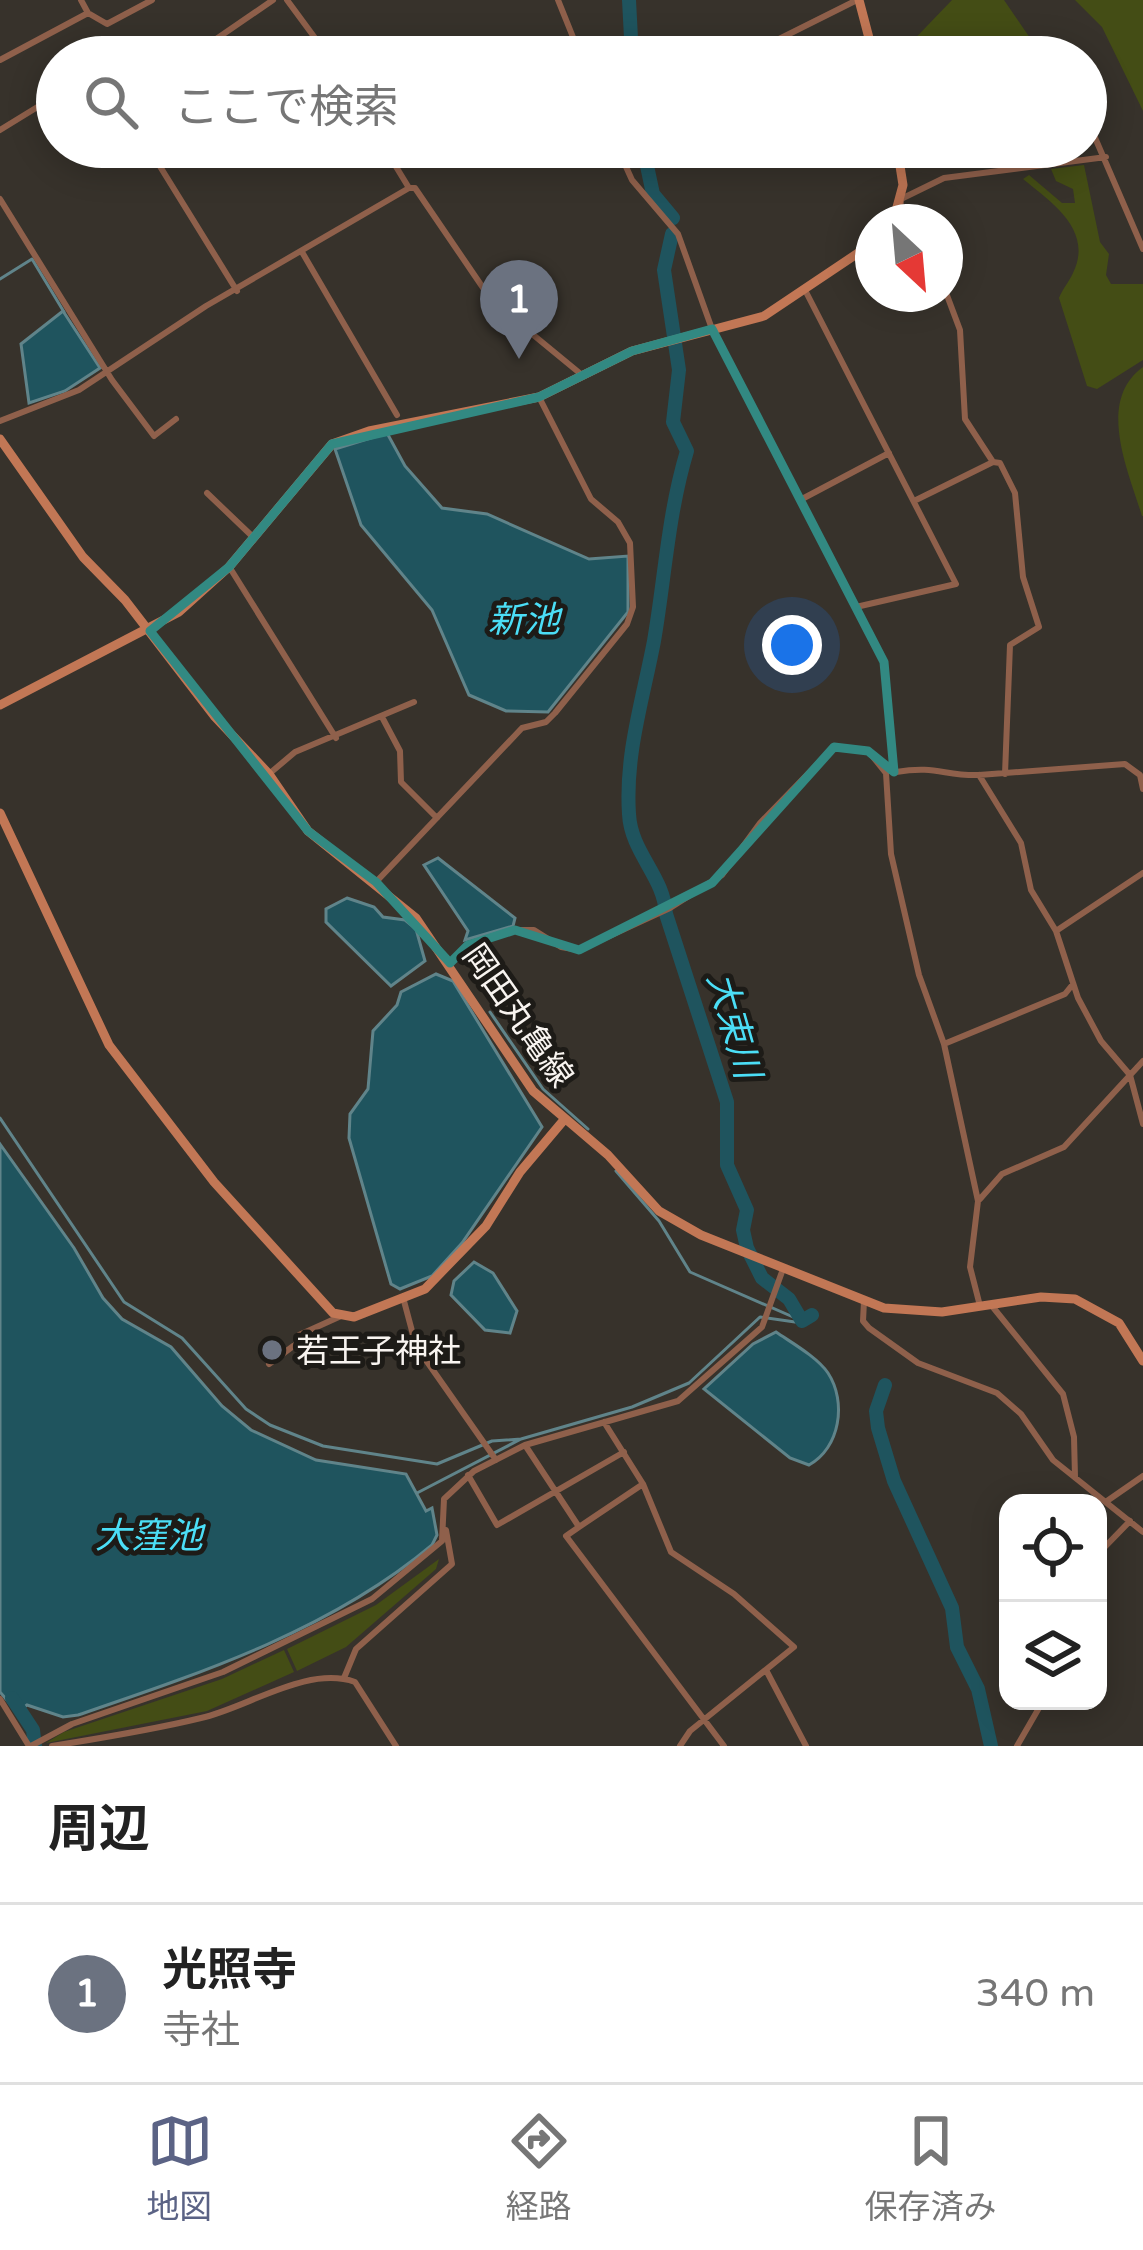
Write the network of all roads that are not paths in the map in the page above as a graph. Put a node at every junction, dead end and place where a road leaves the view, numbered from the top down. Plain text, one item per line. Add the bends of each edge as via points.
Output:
1 (81, 0) edge
2 (152, 0) edge
3 (273, 0) edge
4 (287, 0) edge
5 (558, 0) edge
6 (858, 0) edge
7 (88, 13) junction
8 (45, 36) edge
9 (221, 36) edge
10 (313, 36) edge
11 (573, 36) edge
12 (785, 36) edge
13 (868, 36) edge
14 (36, 41) edge
15 (0, 60) edge
16 (36, 108) edge
17 (0, 130) edge
18 (161, 168) edge
19 (397, 168) edge
20 (628, 168) edge
21 (899, 168) edge
22 (1021, 168) edge
23 (1107, 168) edge
24 (409, 188) junction
25 (0, 199) edge
26 (902, 200) junction
27 (901, 204) edge
28 (1143, 248) edge
29 (302, 253) junction
30 (855, 255) edge
31 (805, 290) junction
32 (237, 291) junction
33 (953, 312) edge
34 (712, 328) junction
35 (108, 372) junction
36 (582, 375) junction
37 (539, 397) junction
38 (397, 415) dead end
39 (176, 419) dead end
40 (0, 421) edge
41 (2, 448) edge
42 (889, 453) junction
43 (993, 462) junction
44 (207, 493) dead end
45 (801, 500) junction
46 (914, 501) junction
47 (254, 537) junction
48 (229, 567) junction
49 (856, 607) junction
50 (150, 631) junction
51 (413, 702) dead end
52 (0, 705) edge
53 (382, 717) junction
54 (336, 738) junction
55 (890, 773) junction
56 (1004, 774) junction
57 (269, 775) junction
58 (1142, 775) edge
59 (979, 776) junction
60 (1143, 789) edge
61 (0, 813) edge
62 (437, 818) junction
63 (1143, 873) edge
64 (376, 882) junction
65 (1056, 931) junction
66 (450, 963) junction
67 (1073, 984) junction
68 (944, 1044) junction
69 (1143, 1061) edge
70 (1130, 1075) junction
71 (563, 1121) junction
72 (1143, 1124) edge
73 (978, 1201) junction
74 (783, 1269) junction
75 (404, 1300) junction
76 (864, 1301) junction
77 (986, 1306) junction
78 (341, 1316) junction
79 (1143, 1361) edge
80 (269, 1364) dead end
81 (604, 1421) junction
82 (525, 1445) junction
83 (491, 1450) junction
84 (624, 1452) junction
85 (468, 1475) junction
86 (1143, 1476) edge
87 (1075, 1477) junction
88 (643, 1484) junction
89 (557, 1491) junction
90 (1098, 1494) edge
91 (1107, 1501) joint
92 (1130, 1521) junction
93 (445, 1526) junction
94 (579, 1527) junction
95 (1143, 1532) edge
96 (1107, 1545) edge
97 (766, 1670) junction
98 (344, 1678) junction
99 (0, 1699) edge
100 (1038, 1710) edge
101 (706, 1721) junction
102 (33, 1745) edge
103 (52, 1746) edge
104 (396, 1746) edge
105 (680, 1746) edge
106 (724, 1746) edge
107 (806, 1746) edge
108 (1017, 1746) edge

1 - 7 street
2 - 7 street via 107,24
3 - 9 street
4 - 10 street
5 - 11 street
6 - 12 street
6 - 13 street
7 - 8 street
14 - 15 street
16 - 17 street
18 - 32 street
19 - 24 street
20 - 34 street via 678,234
21 - 26 street
22 - 26 street via 944,178
23 - 28 street
24 - 29 street
24 - 36 street via 508,320
25 - 35 street
26 - 27 street
29 - 32 street
29 - 38 street
30 - 31 street
31 - 34 street via 764,316
31 - 42 street
32 - 35 street
33 - 43 street via 965,419
34 - 36 street
34 - 45 street
35 - 39 street via 154,436
35 - 40 street
36 - 37 street
37 - 47 street via 332,444
37 - 62 street via 591,499 630,543 633,607 611,649 555,713 522,728
41 - 50 street, 岡田丸亀線 via 82,557
42 - 45 street
42 - 46 street
43 - 46 street
43 - 56 street via 1015,493 1023,578 1039,627 1010,645
44 - 47 street
45 - 49 street
46 - 49 street via 956,584
47 - 48 street
48 - 50 street
48 - 54 street
49 - 55 street via 884,662
50 - 52 street
50 - 57 street, 岡田丸亀線
51 - 53 street
53 - 54 street
53 - 62 street via 400,751 401,782
54 - 57 street via 295,752
55 - 59 street via 936,766
55 - 66 street via 869,752 834,747 722,874 667,909 579,950 515,930 468,944
55 - 68 street via 891,854
56 - 58 street via 1125,764
56 - 59 street
57 - 64 street, 岡田丸亀線 via 320,844
58 - 60 street
59 - 65 street via 1021,843 1031,890
61 - 78 street via 129,1075 308,1290
62 - 64 street
63 - 65 street
64 - 66 street, 岡田丸亀線
65 - 67 street
66 - 71 street, 岡田丸亀線 via 532,1091
67 - 68 street
67 - 70 street
68 - 73 street
69 - 70 street
70 - 72 street
70 - 73 street via 1064,1147 1002,1174
71 - 74 street, 岡田丸亀線 via 671,1220
71 - 75 street via 472,1241
73 - 77 street via 970,1267
74 - 76 street, 岡田丸亀線
74 - 81 street via 768,1313 678,1401
75 - 78 street
75 - 83 street via 416,1346
76 - 77 street, 岡田丸亀線 via 921,1312
76 - 87 street via 868,1328 918,1364 997,1393
77 - 79 street, 岡田丸亀線 via 1075,1299 1118,1323
77 - 87 street via 1063,1394
78 - 80 street via 298,1335
81 - 82 street
81 - 84 street
82 - 83 street
82 - 89 street
83 - 85 street
84 - 88 street
84 - 89 street
85 - 89 street via 497,1525
85 - 93 street via 444,1499
86 - 91 street
87 - 90 street
88 - 94 street
88 - 97 street via 671,1552 794,1647
89 - 94 street
91 - 92 street
92 - 95 street
92 - 96 street
93 - 98 street via 452,1564 356,1649
93 - 102 street via 429,1558 372,1599 223,1672
94 - 101 street via 566,1536
97 - 101 street
97 - 107 street
98 - 103 street via 277,1690 197,1719
98 - 104 street via 355,1682
99 - 102 street
100 - 108 street
101 - 105 street
101 - 106 street

